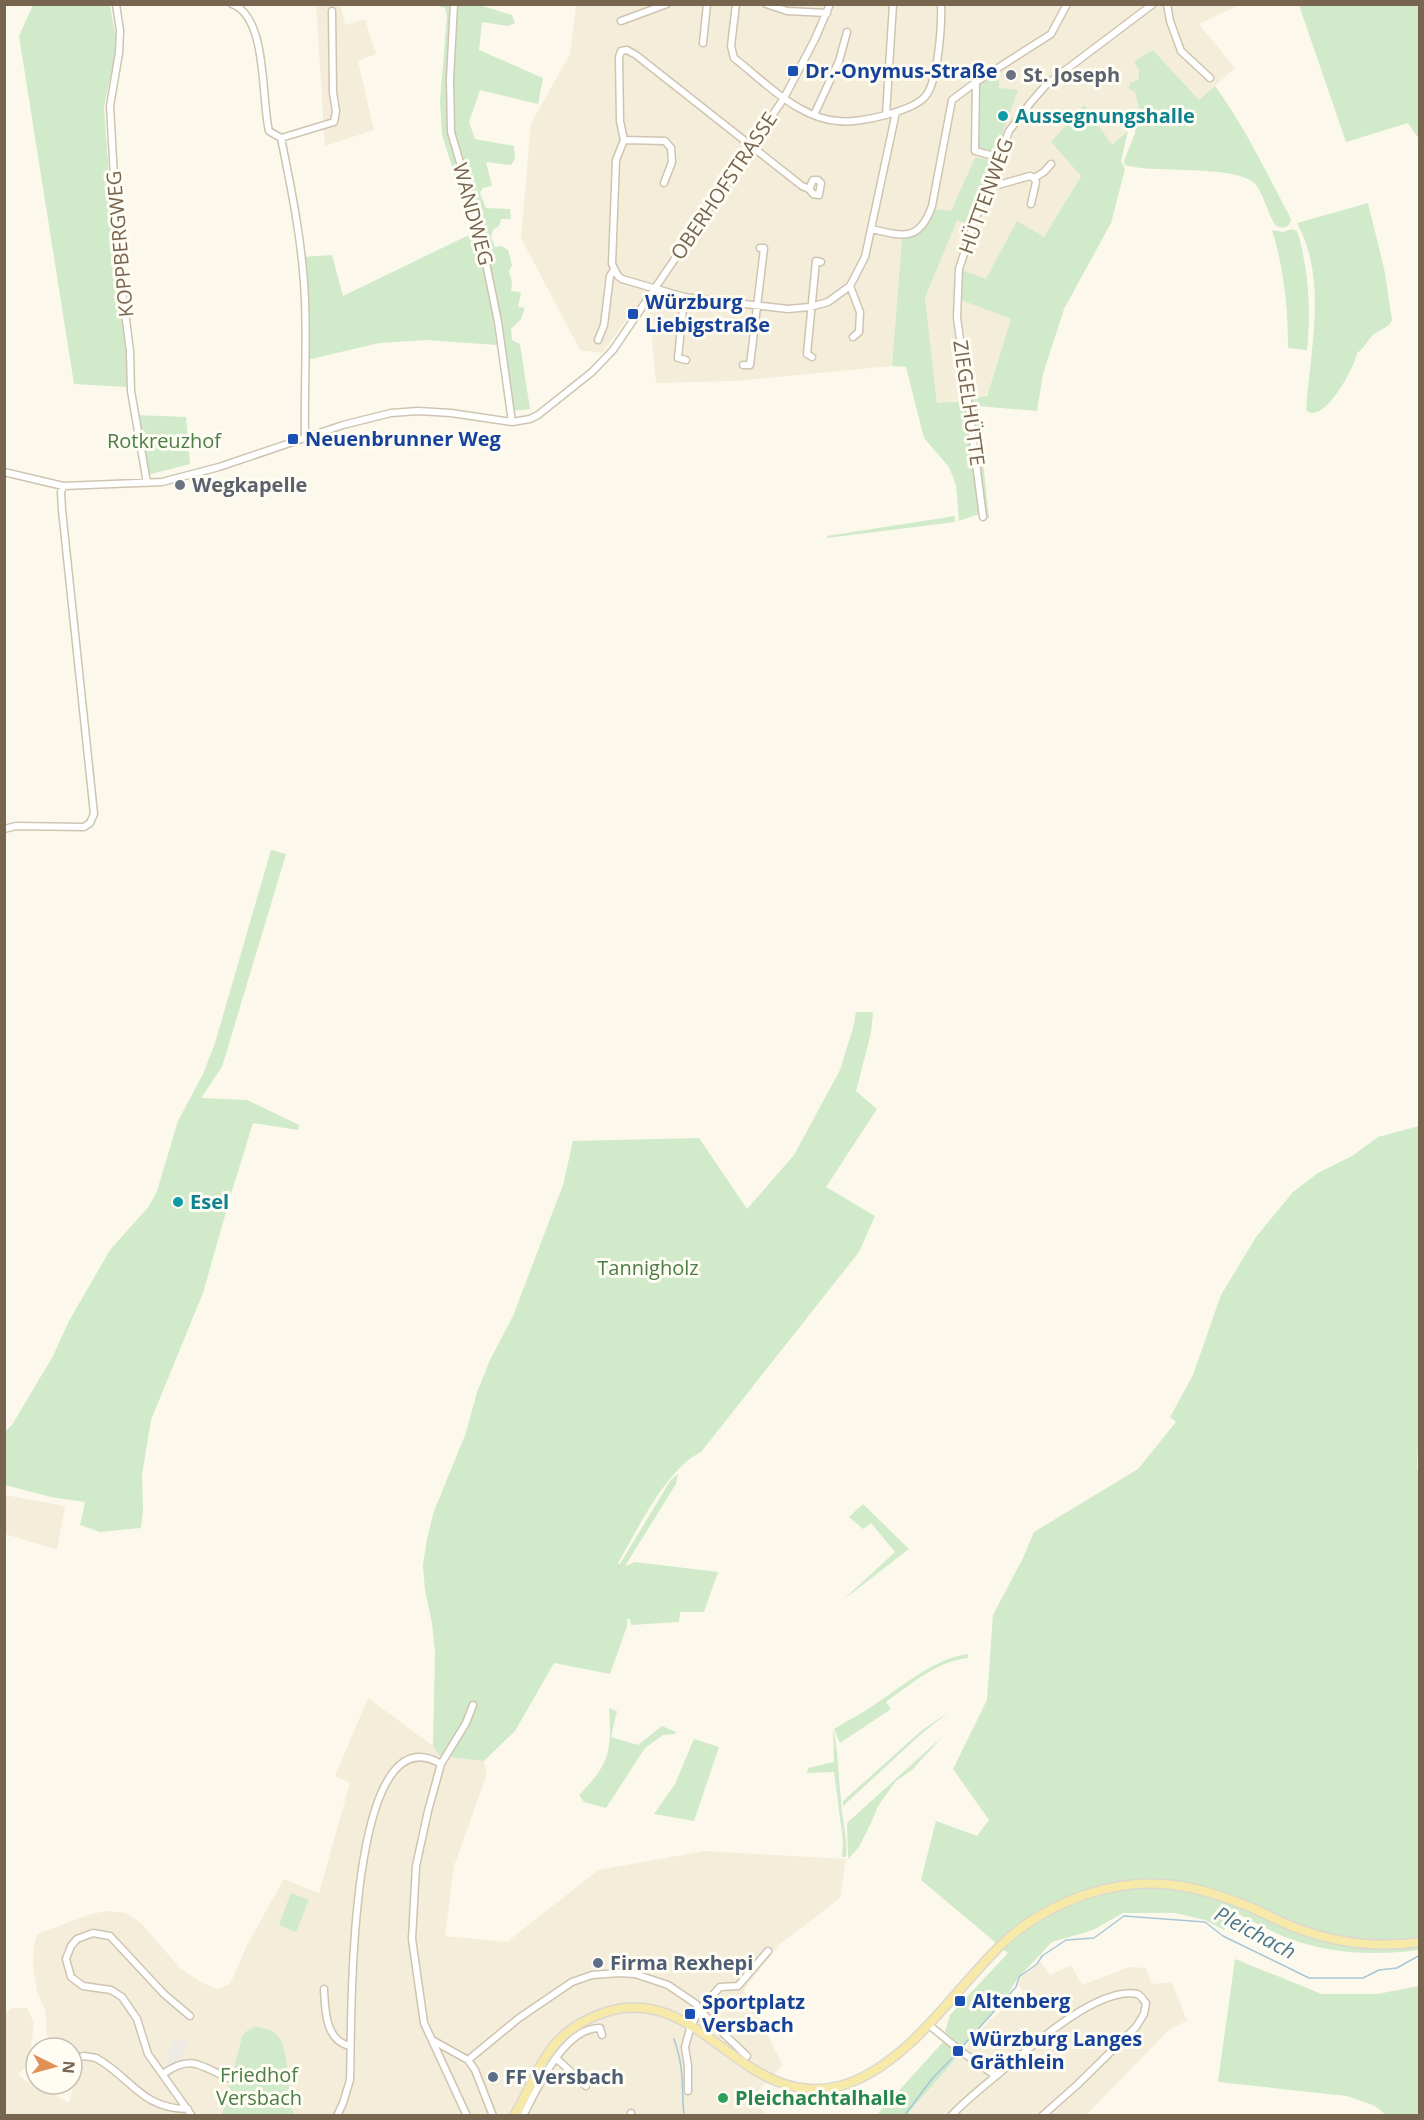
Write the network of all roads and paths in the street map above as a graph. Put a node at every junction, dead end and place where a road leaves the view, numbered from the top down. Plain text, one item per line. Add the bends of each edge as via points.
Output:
1 (116, 4) edge
2 (232, 4) edge
3 (454, 4) edge
4 (667, 4) edge
5 (708, 4) edge
6 (736, 4) edge
7 (766, 4) edge
8 (830, 4) edge
9 (893, 4) edge
10 (942, 4) edge
11 (1066, 4) edge
12 (1153, 4) edge
13 (1167, 4) edge
14 (332, 10) dead end
15 (826, 13) junction
16 (621, 21) dead end
17 (847, 32) dead end
18 (703, 43) dead end
19 (1210, 78) dead end
20 (976, 82) junction
21 (784, 98) junction
22 (896, 112) junction
23 (814, 115) junction
24 (886, 115) junction
25 (281, 138) junction
26 (624, 140) junction
27 (750, 147) junction
28 (998, 157) junction
29 (1051, 164) dead end
30 (1034, 178) junction
31 (664, 183) dead end
32 (990, 184) junction
33 (809, 189) dead end
34 (1031, 204) dead end
35 (872, 229) junction
36 (760, 248) dead end
37 (821, 262) dead end
38 (614, 270) junction
39 (850, 286) junction
40 (656, 288) junction
41 (957, 288) joint
42 (684, 297) junction
43 (758, 306) junction
44 (810, 308) junction
45 (854, 337) dead end
46 (598, 340) dead end
47 (812, 357) dead end
48 (686, 360) dead end
49 (743, 365) dead end
50 (512, 422) junction
51 (305, 438) junction
52 (4, 472) edge
53 (147, 483) junction
54 (63, 486) junction
55 (983, 517) dead end
56 (4, 829) edge
57 (473, 1705) dead end
58 (441, 1764) junction
59 (1419, 1942) edge
60 (768, 1951) dead end
61 (324, 1989) dead end
62 (699, 2010) junction
63 (190, 2016) dead end
64 (692, 2025) junction
65 (929, 2025) junction
66 (602, 2035) dead end
67 (431, 2040) junction
68 (350, 2046) junction
69 (84, 2056) edge
70 (556, 2058) junction
71 (744, 2058) junction
72 (468, 2060) junction
73 (164, 2074) junction
74 (996, 2076) junction
75 (228, 2078) dead end
76 (586, 2086) dead end
77 (688, 2091) dead end
78 (188, 2109) junction
79 (192, 2115) edge
80 (337, 2115) edge
81 (467, 2115) edge
82 (493, 2115) edge
83 (514, 2115) edge
84 (524, 2115) edge
85 (951, 2115) edge
86 (1042, 2115) edge

1 - 53 street, KOPPBERGWEG via 119,53 110,106 118,254 131,391
2 - 25 street via 240,7 252,23 269,131
3 - 50 street, WANDWEG via 451,132 485,258
4 - 16 street
5 - 18 street
6 - 21 street via 731,46 734,58
7 - 15 street via 787,11
8 - 15 street, OBERHOFSTRASSE
9 - 24 street
10 - 22 street via 938,52 929,91 919,102
11 - 20 street via 1051,34
12 - 28 street, HÜTTENWEG via 1047,84 1009,131
13 - 19 street via 1181,51
14 - 25 street via 334,122
15 - 21 street, OBERHOFSTRASSE
17 - 23 street via 839,61
20 - 28 street via 975,151
20 - 35 street via 952,100 927,220 914,232 902,234
21 - 23 street
21 - 27 street, OBERHOFSTRASSE
22 - 24 street
22 - 35 street
23 - 24 street via 856,122
25 - 51 street via 302,255
26 - 27 street via 619,57 621,51 627,50
26 - 31 street via 665,141 671,148 672,162
26 - 38 street via 616,160
27 - 33 street
27 - 40 street, OBERHOFSTRASSE
28 - 32 street, HÜTTENWEG
29 - 30 street
30 - 32 street
30 - 34 street
32 - 41 street, HÜTTENWEG via 959,269
35 - 39 street via 865,256
36 - 43 street via 764,248
37 - 44 street via 816,261
38 - 40 street via 622,279
38 - 46 street
39 - 44 street via 828,302
39 - 45 street via 860,312 859,332
40 - 42 street
40 - 50 street, OBERHOFSTRASSE via 604,360 538,415
41 - 55 street, ZIEGELHÜTTE via 957,317
42 - 43 street
42 - 48 street via 678,358
43 - 44 street
43 - 49 street via 750,365
44 - 47 street via 807,354
50 - 51 street via 451,413 400,412 374,416
51 - 53 street via 183,478
52 - 54 street
53 - 54 street
54 - 56 street via 62,510 94,814 84,827
57 - 58 street
58 - 67 street via 416,1866 413,1916 422,2014
58 - 68 street via 412,1759 398,1768 385,1787 370,1826 356,1912
59 - 65 main road via 1375,1944 1335,1940 1206,1890 1174,1884 1112,1887 1071,1900 1031,1921 987,1959
60 - 62 street via 738,1986 720,1987
61 - 68 street via 330,2028
62 - 64 street
62 - 71 street
62 - 72 street via 676,1989 648,1977 619,1973 582,1977 519,2018
63 - 73 street via 164,1994 110,1935 93,1933 70,1946 66,1959 71,1977 83,1986 111,1990 122,1997 137,2019 148,2054
64 - 71 main road
64 - 77 street via 685,2047
64 - 83 main road via 662,2011 629,2008 611,2010 582,2022 548,2053
65 - 71 main road via 878,2069 832,2088 782,2085 756,2072
65 - 74 street
66 - 70 street via 600,2028 587,2031 567,2044
67 - 72 street
67 - 81 street
68 - 80 street via 350,2080
69 - 78 street via 96,2058 153,2102 172,2109
70 - 76 street
70 - 84 street
72 - 82 street
73 - 75 street via 187,2062
73 - 78 street
74 - 85 street
74 - 86 street via 1078,2012 1116,1996 1142,1997 1146,2003 1144,2014 1136,2027
78 - 79 street

